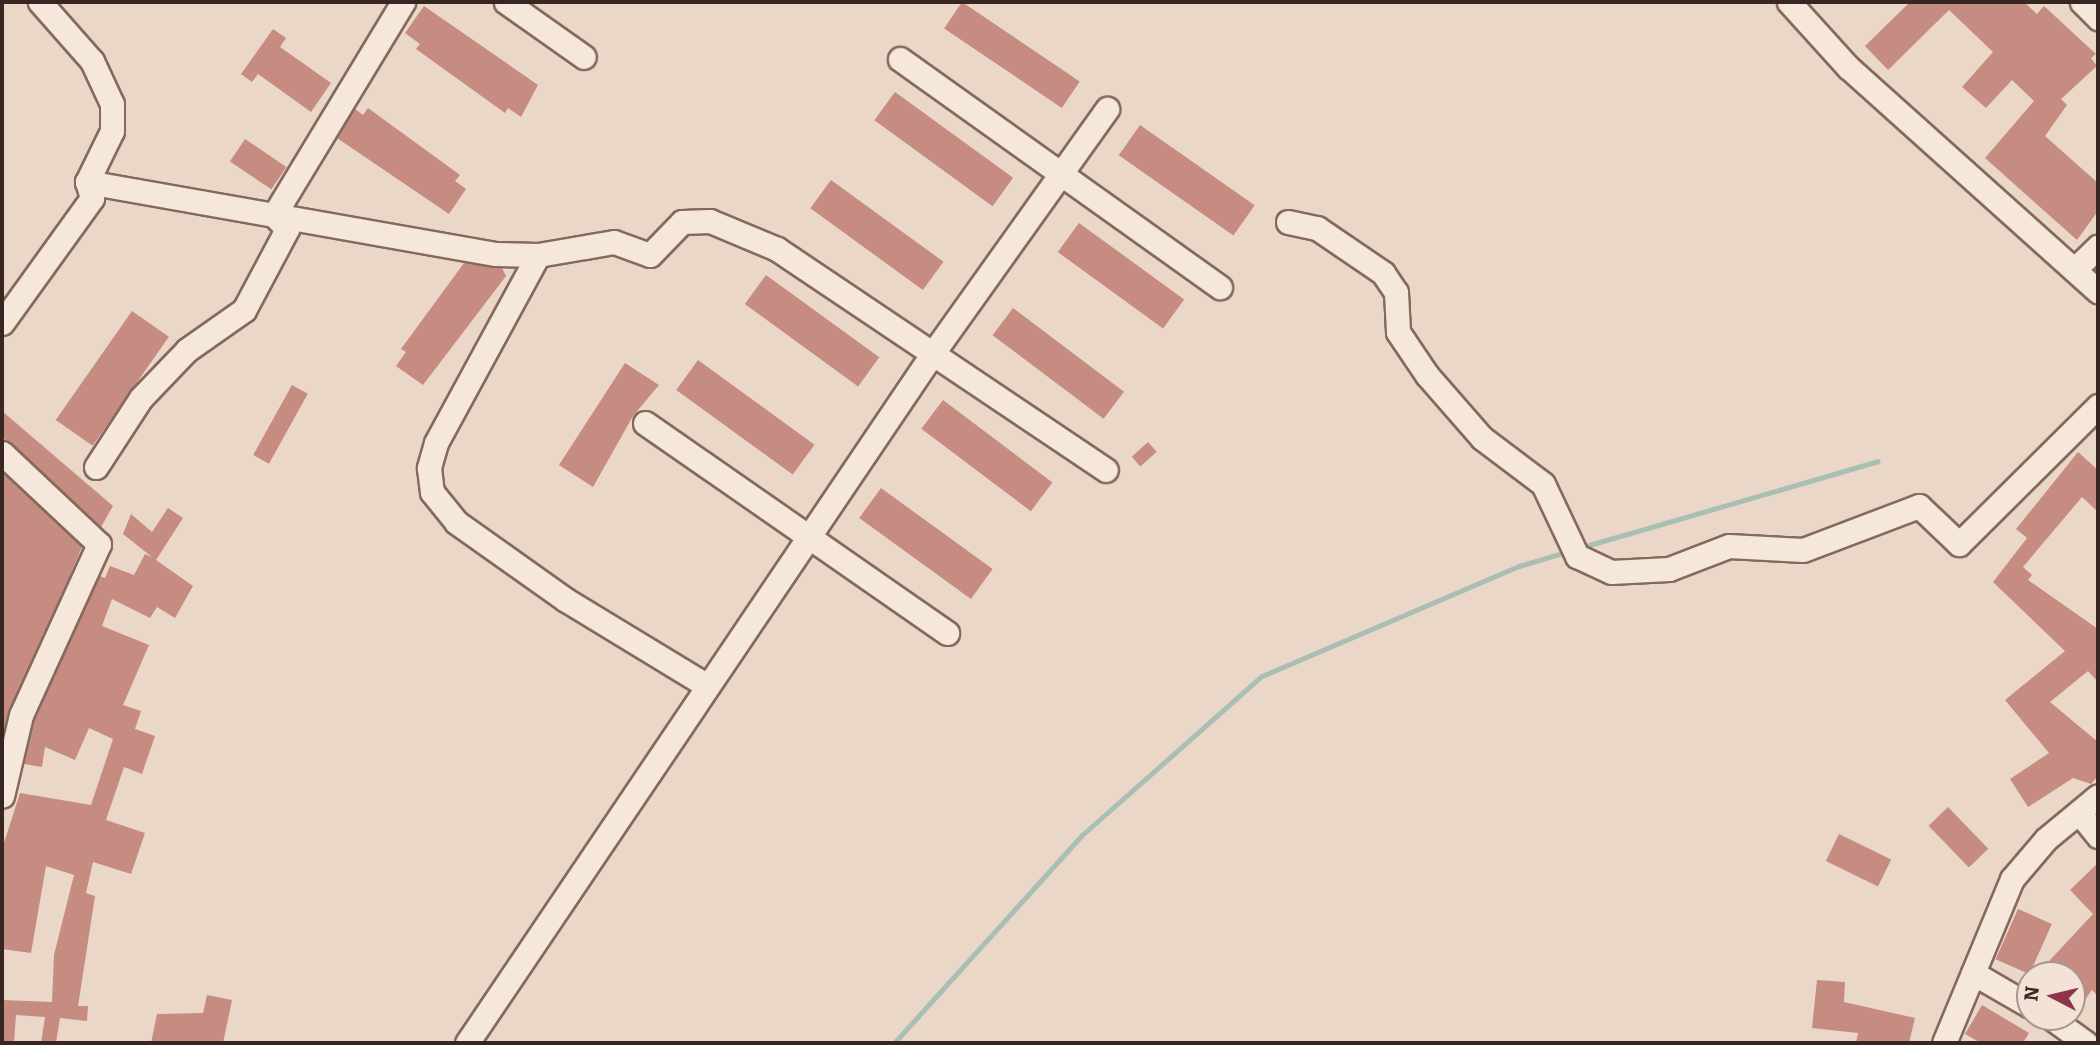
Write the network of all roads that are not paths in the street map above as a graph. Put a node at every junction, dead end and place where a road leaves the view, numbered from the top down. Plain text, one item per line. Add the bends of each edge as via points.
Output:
1 (40, 2) edge
2 (403, 2) edge
3 (506, 2) edge
4 (1789, 2) edge
5 (2082, 2) edge
6 (2098, 18) edge
7 (584, 57) dead end
8 (900, 59) dead end
9 (1108, 109) dead end
10 (1061, 173) junction
11 (87, 182) junction
12 (274, 215) junction
13 (1288, 222) dead end
14 (2098, 247) edge
15 (538, 255) junction
16 (2078, 266) junction
17 (1220, 287) dead end
18 (2098, 290) edge
19 (2, 323) edge
20 (933, 353) junction
21 (2098, 407) edge
22 (645, 423) dead end
23 (2, 453) edge
24 (96, 467) dead end
25 (1106, 470) dead end
26 (808, 537) junction
27 (947, 633) dead end
28 (706, 685) junction
29 (2, 796) edge
30 (2098, 796) edge
31 (2081, 815) junction
32 (2098, 836) edge
33 (1973, 973) junction
34 (2016, 998) edge
35 (2069, 1031) edge
36 (467, 1043) edge
37 (1944, 1043) edge
38 (2086, 1043) edge

1 - 11 street via 92,61 112,104 112,131
2 - 12 street
3 - 7 street
4 - 16 street via 1848,67
5 - 6 street
8 - 10 street
9 - 10 street
10 - 17 street
10 - 20 street
11 - 12 street
11 - 19 street via 92,198
12 - 15 street via 496,254
12 - 24 street via 287,229 244,310 187,351 141,398
13 - 21 street via 1317,228 1383,273 1396,292 1402,341 1434,384 1482,438 1543,484 1577,555 1611,572 1669,569 1728,545 1803,550 1919,506 1959,544
14 - 16 street
15 - 20 street via 614,242 650,255 682,222 710,220 777,249
15 - 28 street via 436,443 429,468 432,492 456,522 555,592
16 - 18 street
20 - 25 street
20 - 26 street
22 - 26 street
23 - 29 street via 99,544 21,715
26 - 27 street
26 - 28 street
28 - 36 street
30 - 31 street
31 - 32 street
31 - 33 street via 2046,839 2012,879
33 - 34 street
33 - 37 street
35 - 38 street

